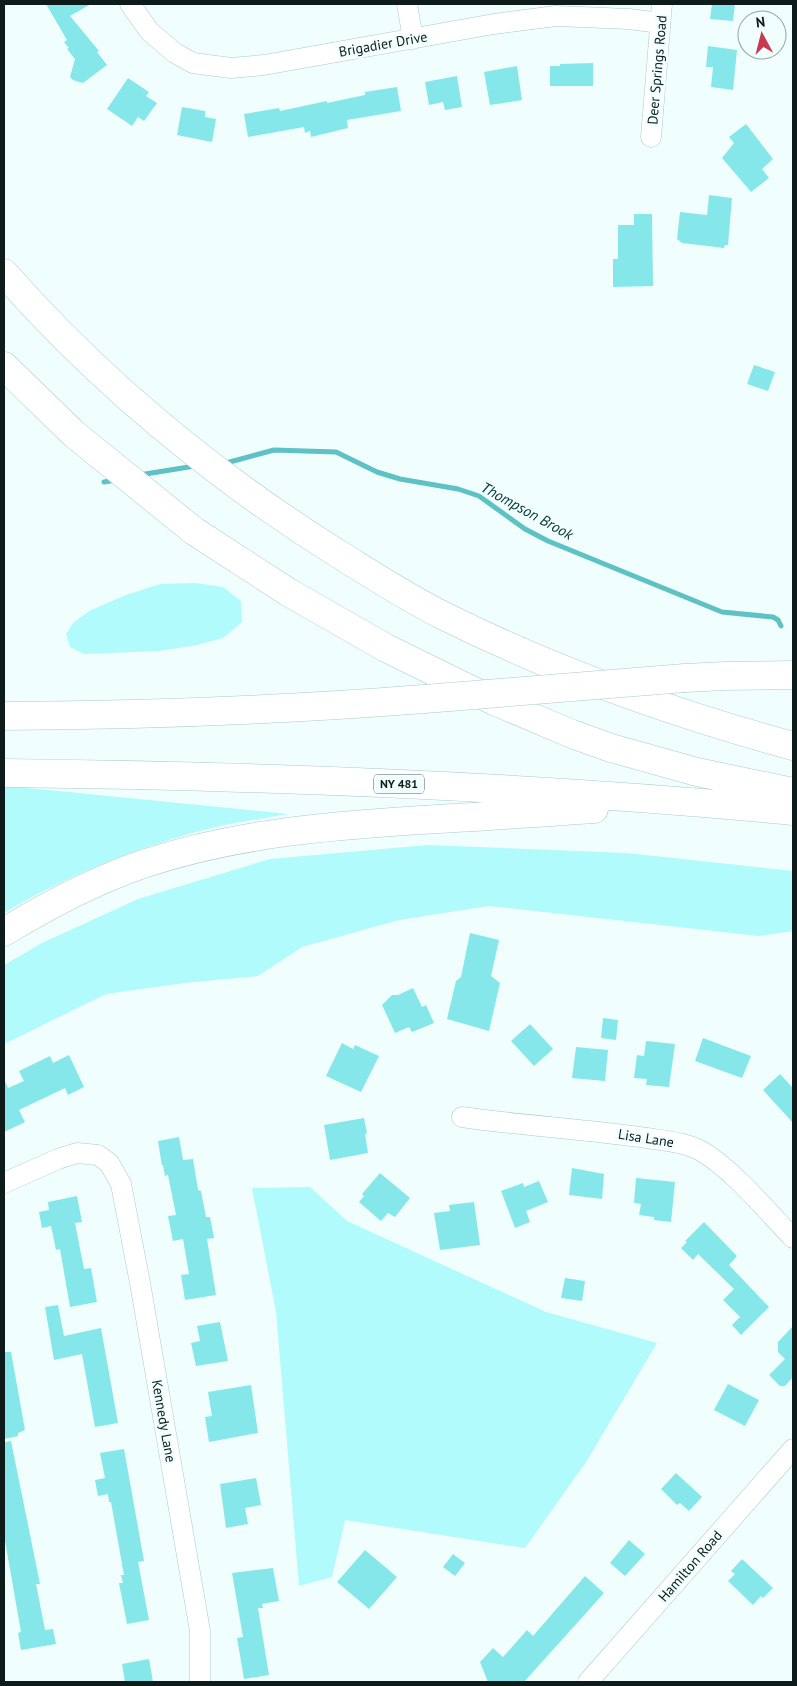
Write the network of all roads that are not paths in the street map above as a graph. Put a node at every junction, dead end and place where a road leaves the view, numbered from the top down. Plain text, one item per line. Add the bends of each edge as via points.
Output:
1 (130, 4) edge
2 (407, 4) edge
3 (661, 14) edge
4 (412, 39) junction
5 (651, 137) dead end
6 (4, 273) edge
7 (4, 366) edge
8 (793, 675) edge
9 (4, 716) edge
10 (793, 746) edge
11 (4, 773) edge
12 (793, 792) edge
13 (702, 803) junction
14 (793, 812) edge
15 (4, 932) edge
16 (462, 1117) dead end
17 (4, 1183) edge
18 (793, 1238) edge
19 (793, 1449) edge
20 (200, 1682) edge
21 (588, 1682) edge

1 - 4 street, Brigadier Drive via 150,32 175,53 194,63 212,66 264,65
2 - 4 street
3 - 4 street, Brigadier Drive via 629,19 556,16
3 - 5 street, Deer Springs Road
6 - 10 highway via 77,349 162,427 267,507 389,586 491,638 591,682
7 - 12 highway via 74,434 159,504 226,553 296,597 413,662 494,701 611,748 697,772
8 - 9 highway, bridge via 685,678 311,707
11 - 13 highway, NY 481 via 312,780
13 - 14 highway, NY 481
13 - 15 highway via 365,824 221,842 142,864 68,895
16 - 18 street, Lisa Lane via 685,1144 702,1151 731,1174
17 - 20 street, Kennedy Lane via 58,1158 77,1153 98,1156 109,1163 121,1184 200,1631
19 - 21 street, Hamilton Road

